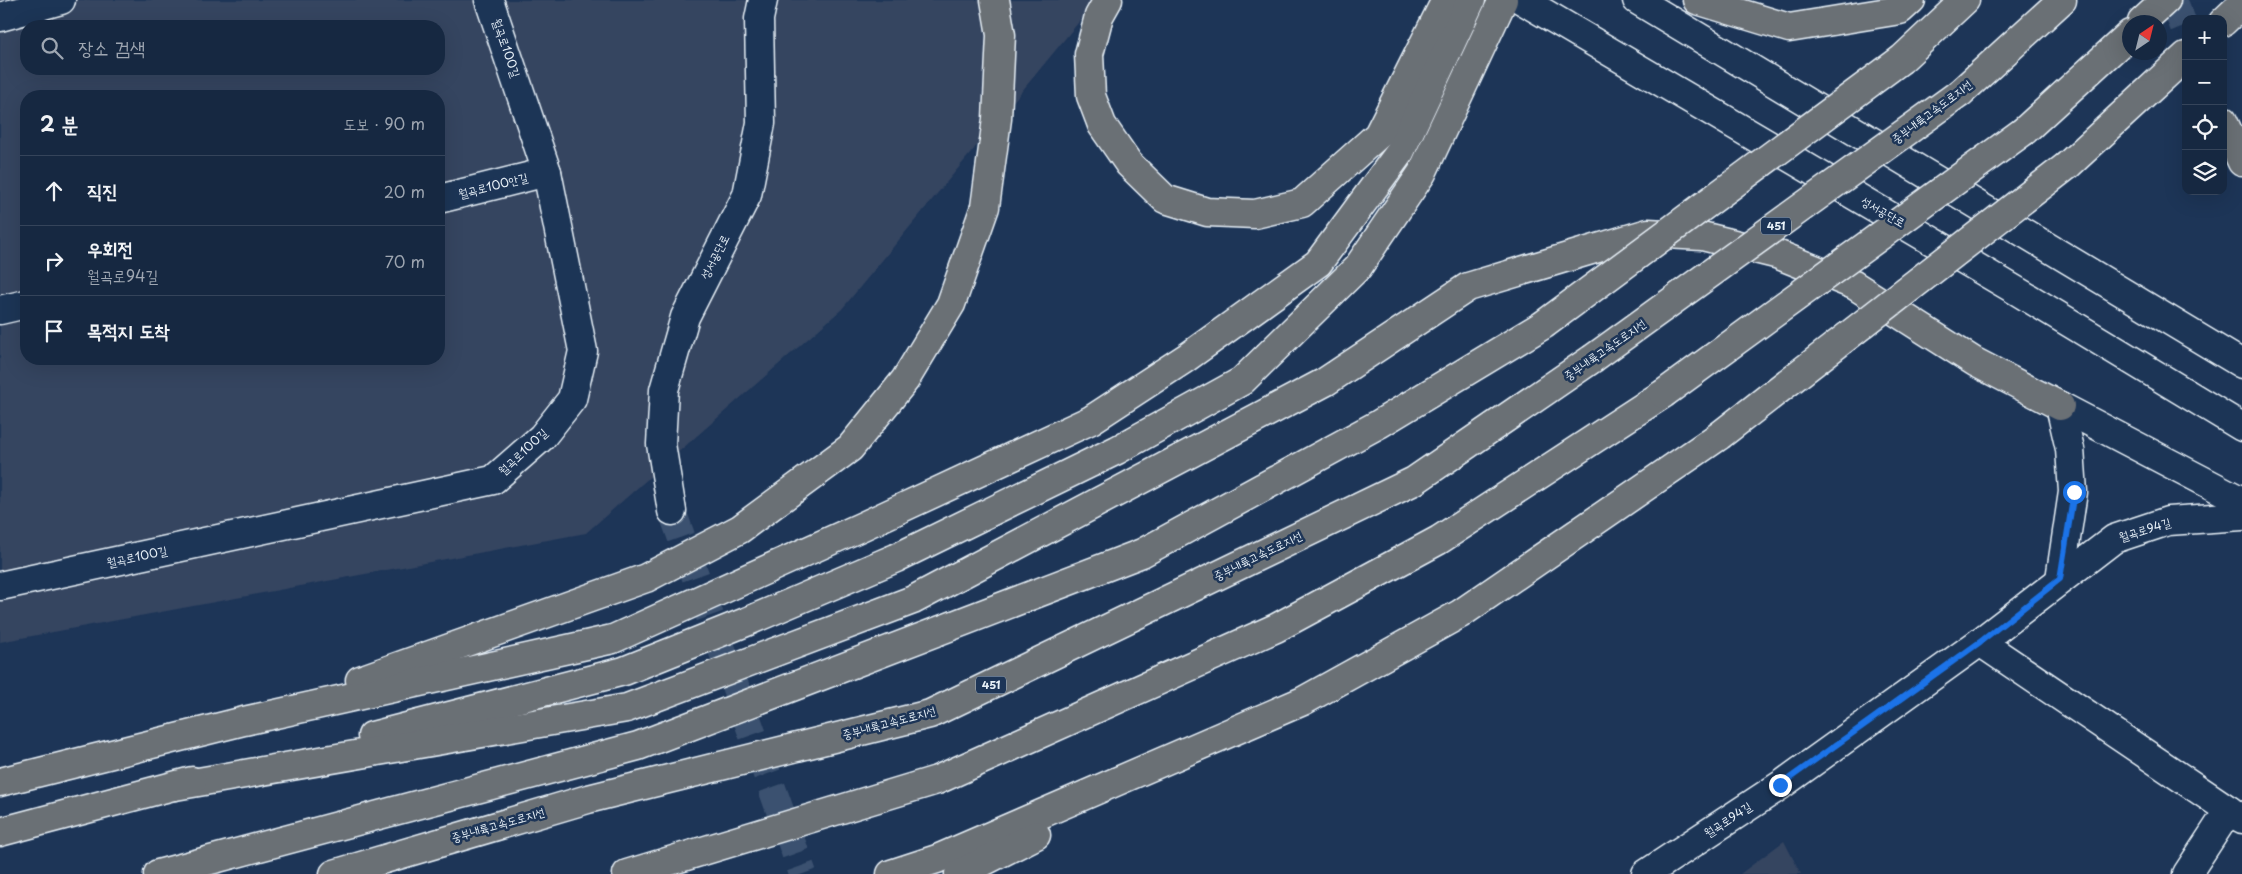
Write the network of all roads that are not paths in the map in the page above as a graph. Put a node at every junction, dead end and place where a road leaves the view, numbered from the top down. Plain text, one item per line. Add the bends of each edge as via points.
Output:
1 (61, 0) edge
2 (489, 0) edge
3 (763, 0) edge
4 (995, 0) edge
5 (1108, 0) edge
6 (1446, 0) edge
7 (1471, 0) edge
8 (1503, 0) edge
9 (1522, 0) edge
10 (1637, 0) edge
11 (1697, 0) edge
12 (1911, 0) edge
13 (1965, 0) edge
14 (2062, 0) edge
15 (2166, 0) edge
16 (2242, 4) edge
17 (2150, 15) edge
18 (0, 17) edge
19 (2227, 18) edge
20 (2122, 41) edge
21 (1432, 57) junction
22 (2182, 60) edge
23 (2227, 129) edge
24 (2242, 162) edge
25 (547, 172) junction
26 (445, 198) edge
27 (20, 305) edge
28 (0, 310) edge
29 (2242, 364) edge
30 (2060, 406) junction
31 (2242, 427) edge
32 (2242, 501) edge
33 (672, 511) tunnel mouth
34 (2242, 516) edge
35 (2060, 579) junction
36 (0, 586) edge
37 (1980, 642) junction
38 (1303, 701) junction
39 (244, 721) junction
40 (0, 782) edge
41 (176, 786) junction
42 (2236, 814) edge
43 (0, 832) edge
44 (158, 874) edge
45 (334, 874) edge
46 (627, 874) edge
47 (890, 874) edge
48 (959, 874) edge
49 (1646, 874) edge
50 (2188, 874) edge

1 - 18 street
2 - 25 street, 월곡로100길
3 - 33 street, 성서공단로 via 759,19 761,122 747,195 685,317 664,390 661,444
4 - 39 highway via 1001,35 997,119 985,207 951,304 905,380 850,448 740,529 646,578
5 - 21 highway via 1099,16 1089,54 1091,96 1102,125 1129,164 1165,199 1207,212 1255,214 1302,203 1378,135
6 - 21 highway
7 - 21 highway
8 - 41 highway via 1422,173 1358,267 1242,381 1133,441 896,558 624,671
9 - 31 street, 성서공단로
10 - 29 street
11 - 12 highway via 1789,28 1900,10
13 - 44 highway, bridge via 1902,59 1543,325 1379,424 1142,553 638,746
14 - 45 highway, 중부내륙고속도로지선 / 451, bridge via 1960,93 1592,359 1414,481 930,714 588,799
15 - 17 highway
16 - 19 highway
20 - 46 highway, bridge via 2024,131 1663,394 1440,540 1276,628 937,780
21 - 39 highway via 1400,152 1318,263 1186,358 1091,420 612,639
22 - 38 highway, bridge via 2068,165 1719,436 1460,614
23 - 24 highway
25 - 26 street, 월곡로100안길
25 - 36 street, 월곡로100길 via 583,351 572,399 542,438 493,480
27 - 28 street
30 - 32 street
30 - 35 street via 2070,449 2074,492
30 - 41 highway via 1975,362 1854,285 1779,255 1702,236 1648,232 1468,287 1324,382 913,600 627,708
34 - 35 street, 월곡로94길 via 2168,521 2114,540
35 - 37 street, 월곡로94길
37 - 42 street
37 - 49 street, 월곡로94길 via 1780,785
38 - 47 highway via 937,859
38 - 48 highway
39 - 40 highway
41 - 43 highway
42 - 50 street

